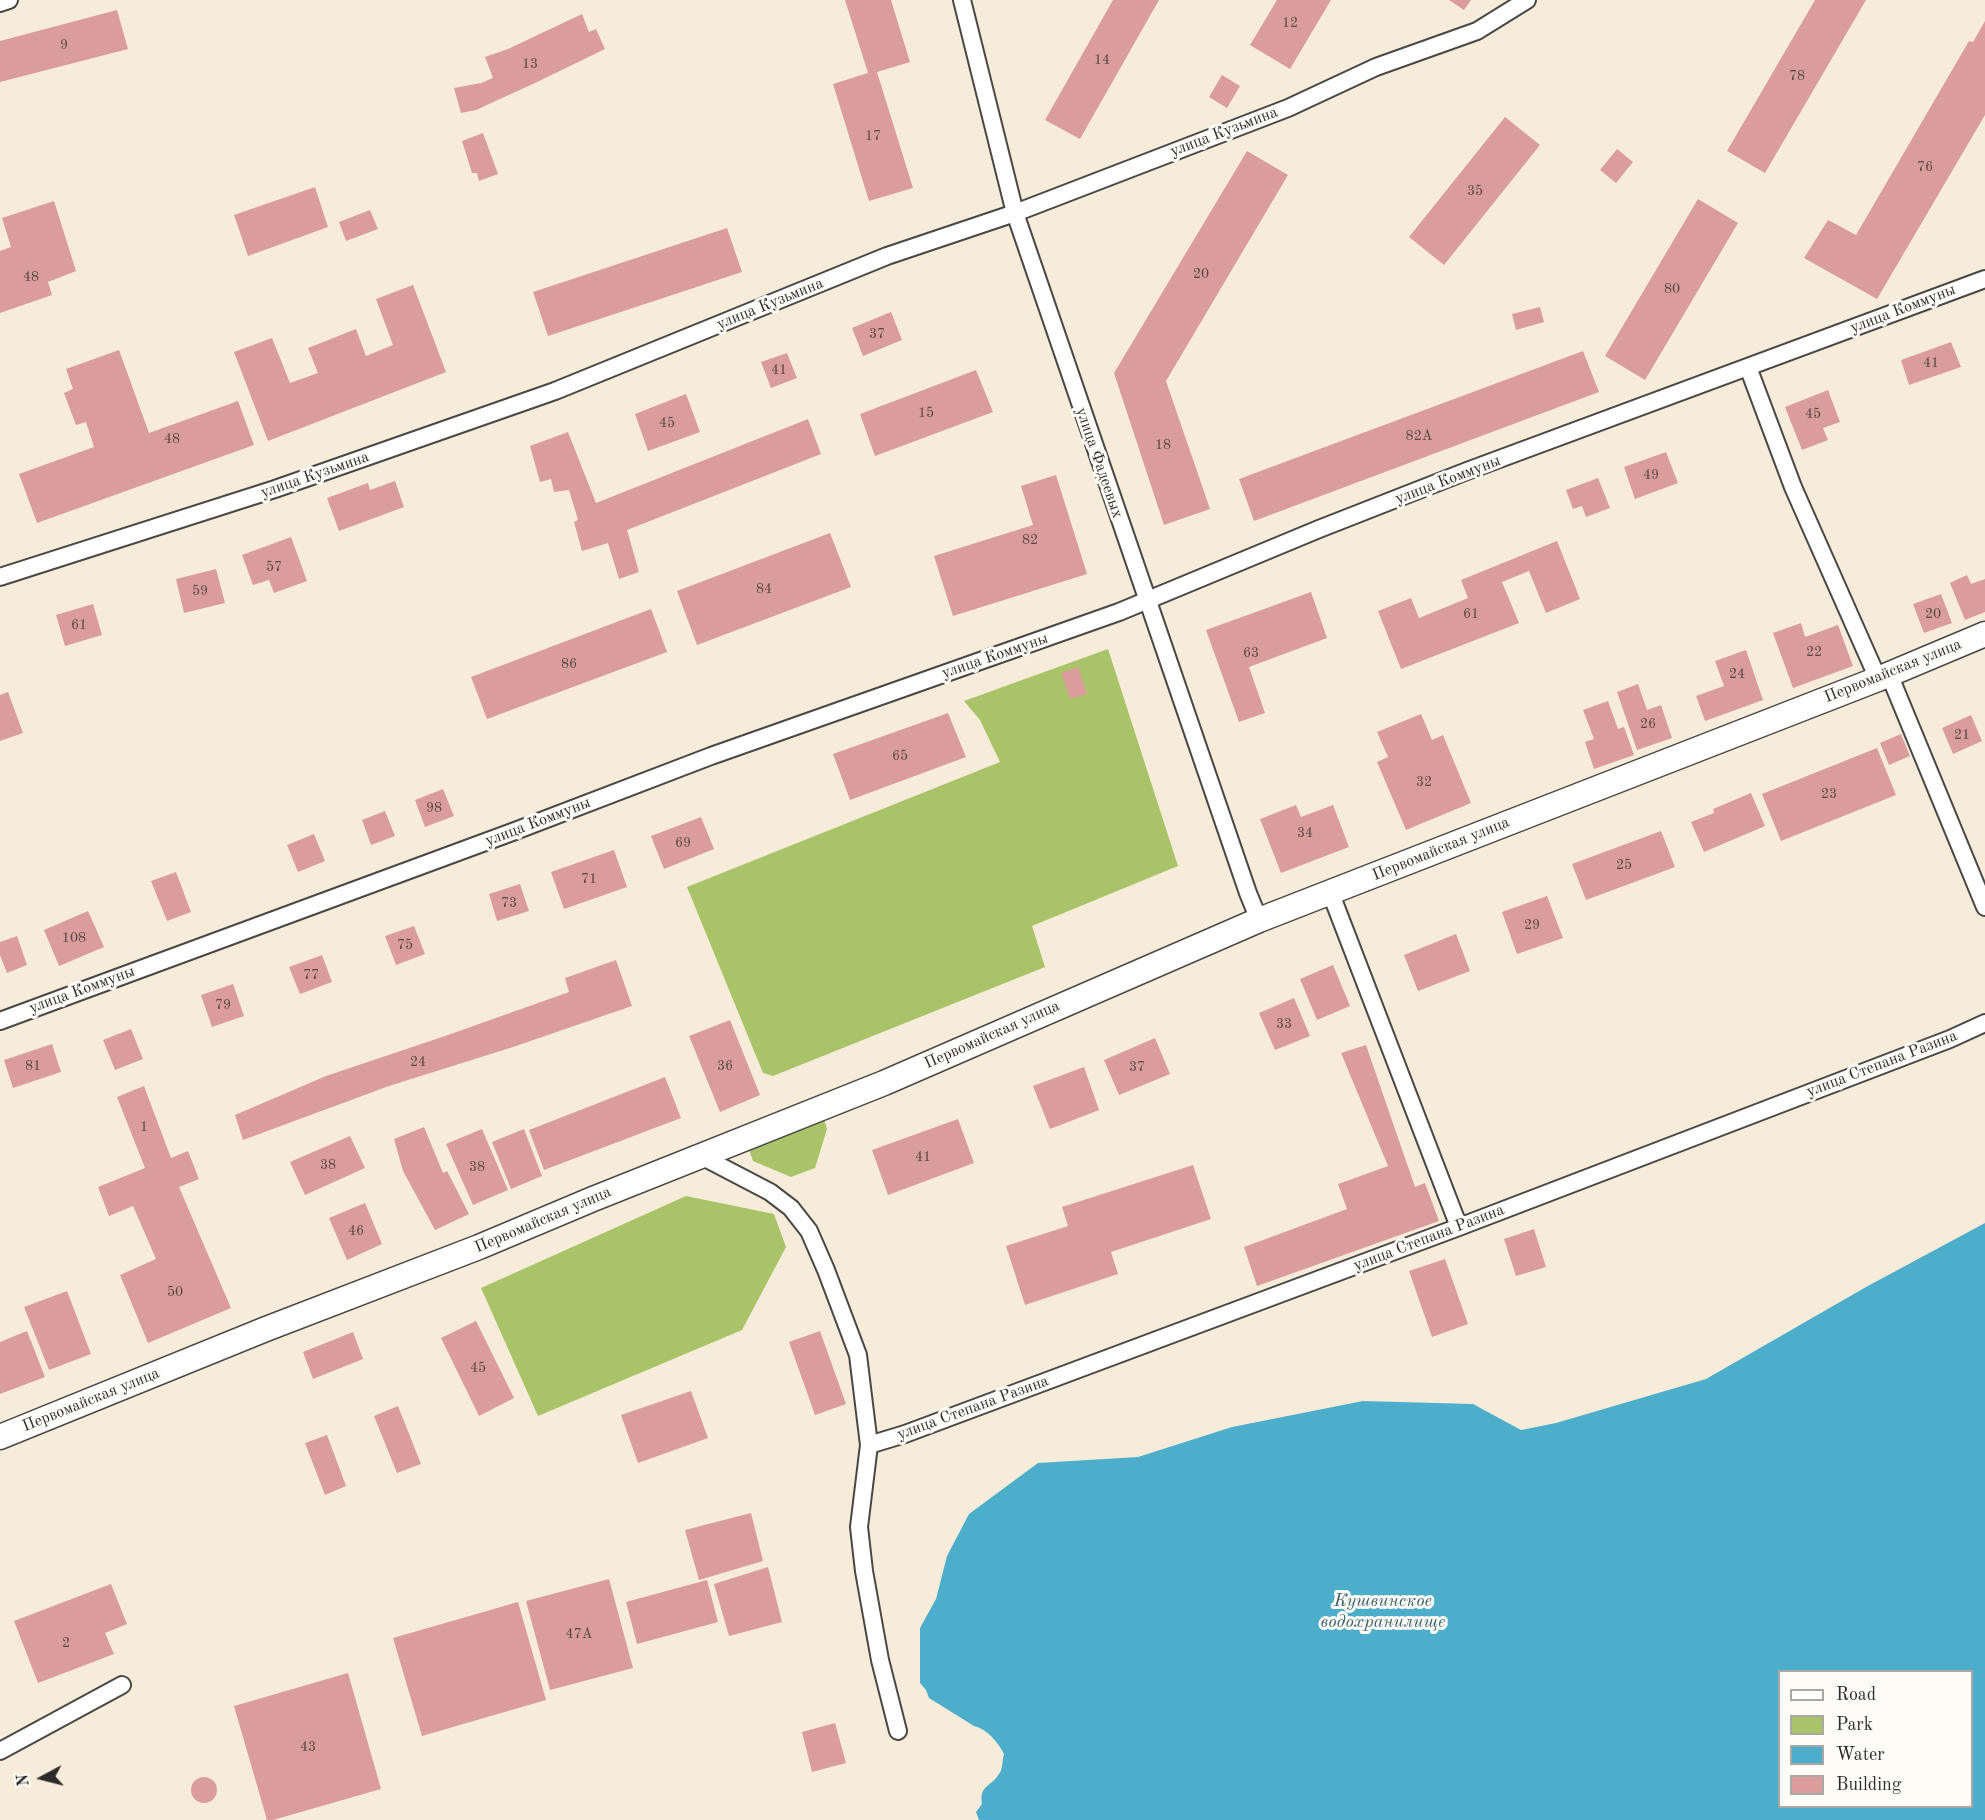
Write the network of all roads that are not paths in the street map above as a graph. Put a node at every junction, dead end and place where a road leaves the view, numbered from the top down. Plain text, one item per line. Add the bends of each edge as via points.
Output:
1 (9, 0) edge
2 (962, 0) edge
3 (1527, 0) edge
4 (0, 3) edge
5 (1015, 213) junction
6 (1985, 279) edge
7 (1748, 368) junction
8 (0, 577) edge
9 (1147, 601) junction
10 (1985, 634) edge
11 (1883, 676) junction
12 (1330, 894) junction
13 (1985, 907) edge
14 (1259, 920) junction
15 (0, 1021) edge
16 (1985, 1023) edge
17 (701, 1156) junction
18 (1459, 1227) junction
19 (0, 1437) edge
20 (869, 1445) junction
21 (122, 1685) dead end
22 (898, 1731) dead end
23 (0, 1751) edge

1 - 4 street
2 - 5 street, улица Фадеевых
3 - 5 street, улица Кузьмина via 1477,31 1376,67 1288,108
5 - 8 street, улица Кузьмина via 887,256 544,395 275,489
5 - 9 street, улица Фадеевых
6 - 7 street, улица Коммуны
7 - 9 street, улица Коммуны via 1457,475
7 - 11 street via 1793,487
9 - 14 street, улица Фадеевых
9 - 15 street, улица Коммуны via 711,756
10 - 11 main road, Первомайская улица
11 - 12 main road, Первомайская улица
11 - 13 street
12 - 14 main road, Первомайская улица
12 - 18 street
14 - 17 main road, Первомайская улица via 884,1083
16 - 18 street, улица Степана Разина
17 - 19 main road, Первомайская улица
17 - 20 street via 770,1191 791,1208 809,1231 858,1355
18 - 20 street, улица Степана Разина
20 - 22 street via 859,1527 880,1660
21 - 23 street

